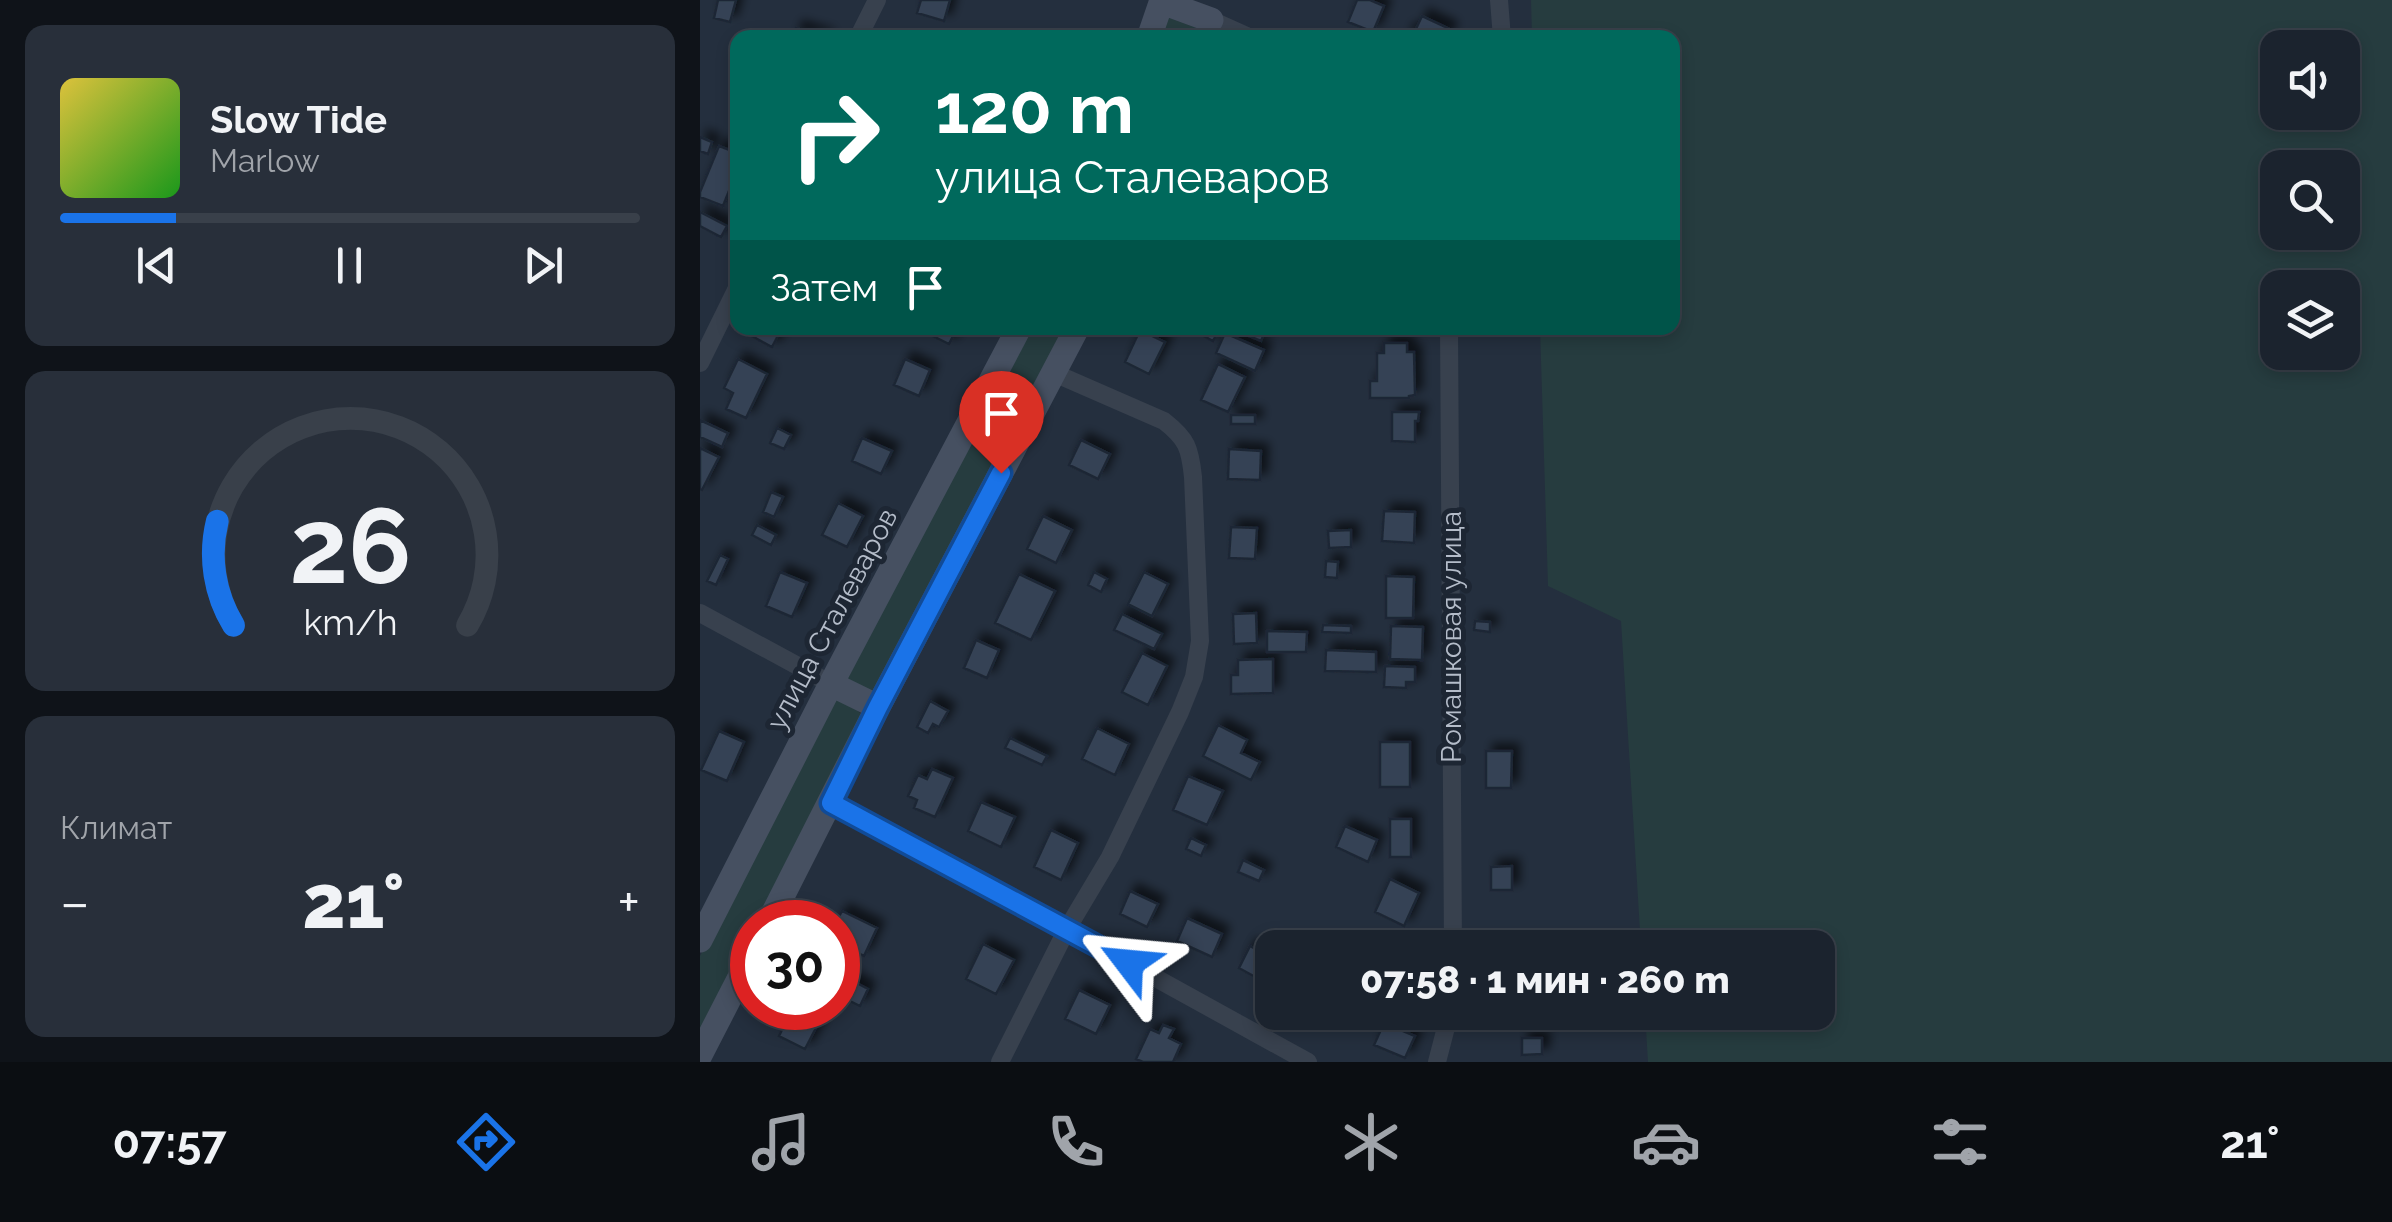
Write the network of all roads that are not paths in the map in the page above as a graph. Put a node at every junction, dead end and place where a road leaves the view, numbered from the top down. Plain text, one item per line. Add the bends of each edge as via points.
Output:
1 (877, 0) edge
2 (1499, 0) edge
3 (1160, 1) edge
4 (1211, 19) edge
5 (862, 30) edge
6 (1151, 30) edge
7 (1234, 30) edge
8 (1501, 30) edge
9 (730, 302) edge
10 (1015, 335) edge
11 (1073, 335) edge
12 (1449, 335) edge
13 (700, 363) edge
14 (1054, 373) junction
15 (700, 612) edge
16 (831, 684) junction
17 (878, 707) junction
18 (831, 803) junction
19 (780, 900) edge
20 (1067, 928) junction
21 (1453, 930) edge
22 (700, 940) edge
23 (730, 997) edge
24 (1445, 1030) edge
25 (700, 1055) edge
26 (1280, 1056) edge
27 (1000, 1062) edge
28 (1308, 1062) edge
29 (1437, 1062) edge

1 - 5 street
2 - 8 street
3 - 4 main road
3 - 6 main road
4 - 7 street
9 - 13 street
10 - 16 main road, улица Сталеваров
11 - 14 main road
12 - 21 street, Ромашковая улица
14 - 17 main road
14 - 20 street via 1164,420 1190,450 1200,641 1180,712 1110,857
15 - 16 street
16 - 17 main road
16 - 22 main road, улица Сталеваров
17 - 18 main road
18 - 19 main road
18 - 20 street
20 - 26 street
20 - 27 street
23 - 25 main road
24 - 29 street
26 - 28 street

